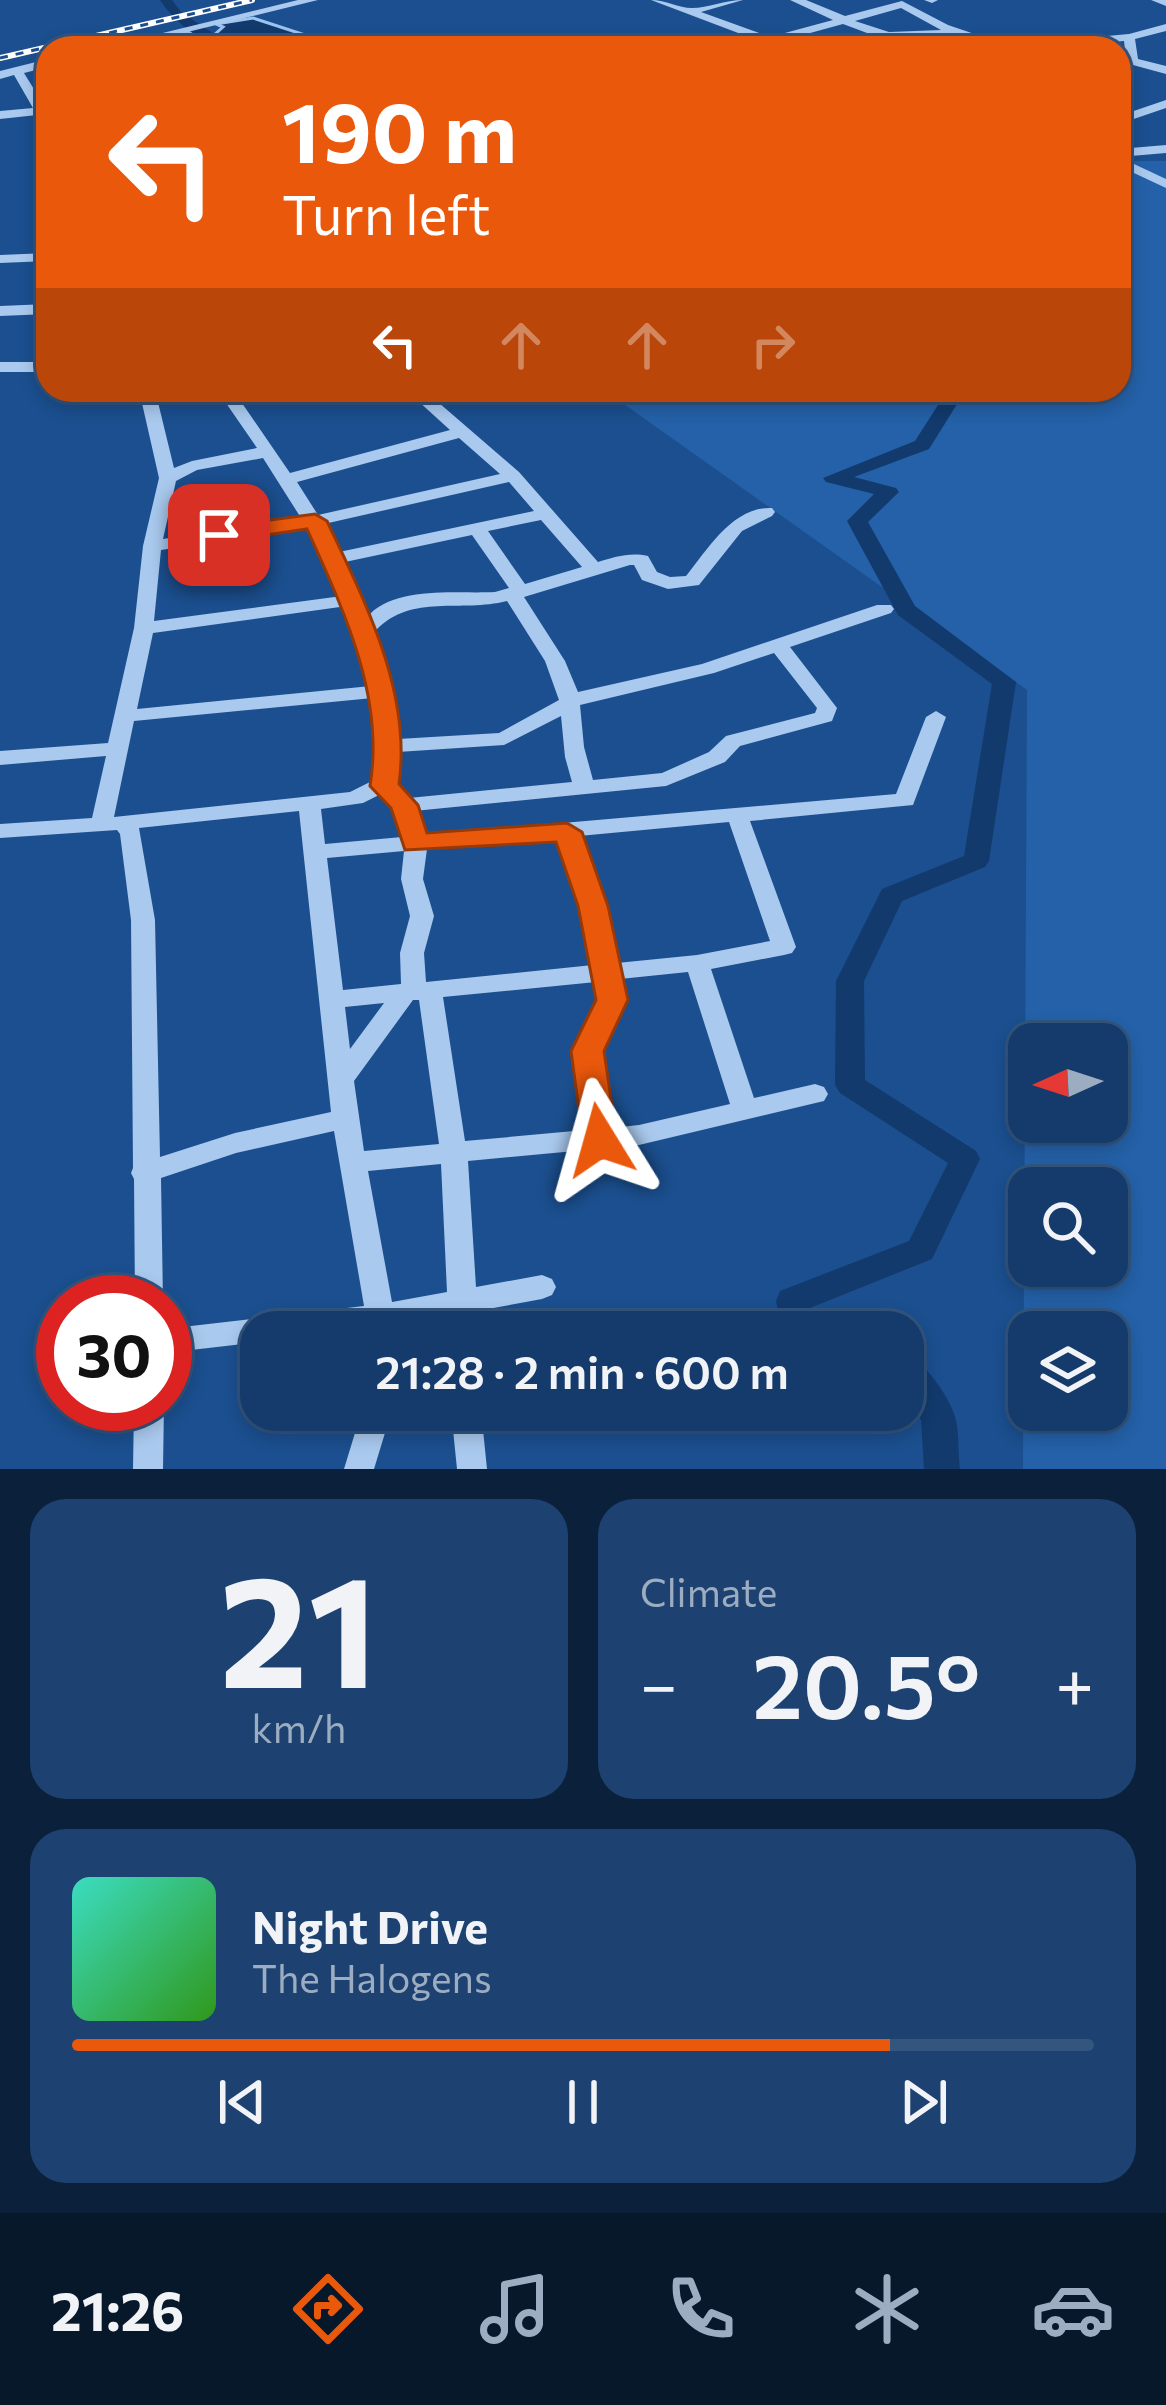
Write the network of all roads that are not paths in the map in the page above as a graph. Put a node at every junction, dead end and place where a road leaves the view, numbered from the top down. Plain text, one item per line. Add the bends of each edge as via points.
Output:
1 (311, 0) edge
2 (657, 0) edge
3 (737, 0) edge
4 (796, 0) edge
5 (1156, 0) edge
6 (718, 2) edge
7 (1166, 3) edge
8 (686, 12) junction
9 (839, 21) junction
10 (1166, 27) edge
11 (953, 31) junction
12 (155, 36) edge
13 (755, 36) edge
14 (786, 36) edge
15 (892, 36) edge
16 (932, 36) edge
17 (969, 36) edge
18 (1131, 37) edge
19 (1131, 64) edge
20 (36, 66) edge
21 (17, 70) junction
22 (1166, 70) edge
23 (0, 75) edge
24 (36, 104) edge
25 (1166, 104) edge
26 (0, 115) edge
27 (1131, 115) edge
28 (36, 117) edge
29 (1166, 149) edge
30 (1131, 155) edge
31 (1131, 164) edge
32 (1166, 184) edge
33 (36, 258) edge
34 (0, 259) edge
35 (0, 311) edge
36 (36, 312) edge
37 (0, 367) edge
38 (36, 367) edge
39 (150, 402) edge
40 (233, 402) edge
41 (428, 402) edge
42 (462, 432) junction
43 (265, 452) junction
44 (512, 476) junction
45 (168, 478) junction
46 (287, 479) junction
47 (766, 512) dead end
48 (545, 514) junction
49 (315, 521) junction
50 (477, 529) junction
51 (152, 546) junction
52 (335, 559) junction
53 (595, 571) junction
54 (516, 593) junction
55 (352, 600) junction
56 (884, 609) dead end
57 (144, 628) junction
58 (365, 630) junction
59 (778, 645) junction
60 (380, 692) junction
61 (570, 703) junction
62 (124, 716) junction
63 (936, 717) dead end
64 (391, 746) junction
65 (118, 749) junction
66 (0, 758) edge
67 (385, 786) junction
68 (585, 788) junction
69 (308, 803) junction
70 (404, 805) junction
71 (737, 815) junction
72 (112, 822) junction
73 (0, 831) edge
74 (567, 832) junction
75 (416, 844) junction
76 (312, 852) junction
77 (697, 963) junction
78 (608, 969) junction
79 (417, 991) junction
80 (331, 1000) junction
81 (341, 1079) junction
82 (815, 1094) dead end
83 (746, 1112) junction
84 (345, 1119) junction
85 (600, 1140) junction
86 (454, 1151) junction
87 (352, 1162) junction
88 (144, 1173) junction
89 (148, 1275) edge
90 (542, 1286) dead end
91 (380, 1311) edge
92 (463, 1311) edge
93 (480, 1311) edge
94 (240, 1335) edge
95 (192, 1339) edge
96 (148, 1431) edge
97 (371, 1431) edge
98 (374, 1431) edge
99 (468, 1431) edge
100 (148, 1469) edge
101 (359, 1469) edge
102 (378, 1469) edge
103 (472, 1469) edge

1 - 12 street
2 - 8 street
3 - 6 street
4 - 9 street
5 - 7 street
6 - 8 street
8 - 13 street
9 - 11 street via 902,4
9 - 14 street
9 - 15 street
10 - 18 street
11 - 16 street
11 - 17 street
19 - 22 street
20 - 21 street
21 - 23 street
21 - 24 street
25 - 27 street
26 - 28 street
29 - 30 street
31 - 32 street
33 - 34 street
35 - 36 street
37 - 38 street
39 - 45 street
40 - 43 street
41 - 42 street
42 - 44 street
42 - 46 street
43 - 45 street
43 - 46 street
44 - 48 street
44 - 49 street
45 - 51 street
46 - 49 street
47 - 53 street via 736,526 692,581 659,581 635,558
48 - 50 street
48 - 53 street
49 - 51 street
49 - 52 street
50 - 52 street
50 - 54 street
51 - 57 street
52 - 55 street
53 - 54 street
54 - 58 street via 406,603
54 - 61 street
55 - 57 street
55 - 58 street
56 - 59 street
57 - 62 street
58 - 60 street
59 - 61 street
59 - 68 street via 827,708 825,717 733,741 717,757 666,779
60 - 62 street
60 - 64 street
61 - 64 street via 504,740
61 - 68 street via 570,745
62 - 65 street
63 - 71 street via 905,800
64 - 67 street
65 - 66 street
65 - 72 street
67 - 69 street
67 - 70 street
68 - 70 street
69 - 72 street
69 - 76 street
70 - 75 street
71 - 74 street
71 - 77 street via 785,944
72 - 73 street
72 - 88 street via 131,833 143,920
74 - 75 street
74 - 78 street
75 - 76 street
75 - 79 street
76 - 80 street
77 - 78 street
77 - 83 street
78 - 79 street
78 - 85 street via 611,1010 588,1051
79 - 80 street
79 - 81 street
79 - 86 street
80 - 81 street
81 - 84 street
82 - 83 street
83 - 85 street
84 - 87 street
84 - 88 street
85 - 86 street
86 - 87 street
86 - 92 street
87 - 91 street
88 - 89 street
90 - 93 street
94 - 95 street
96 - 100 street
97 - 101 street
98 - 102 street
99 - 103 street

